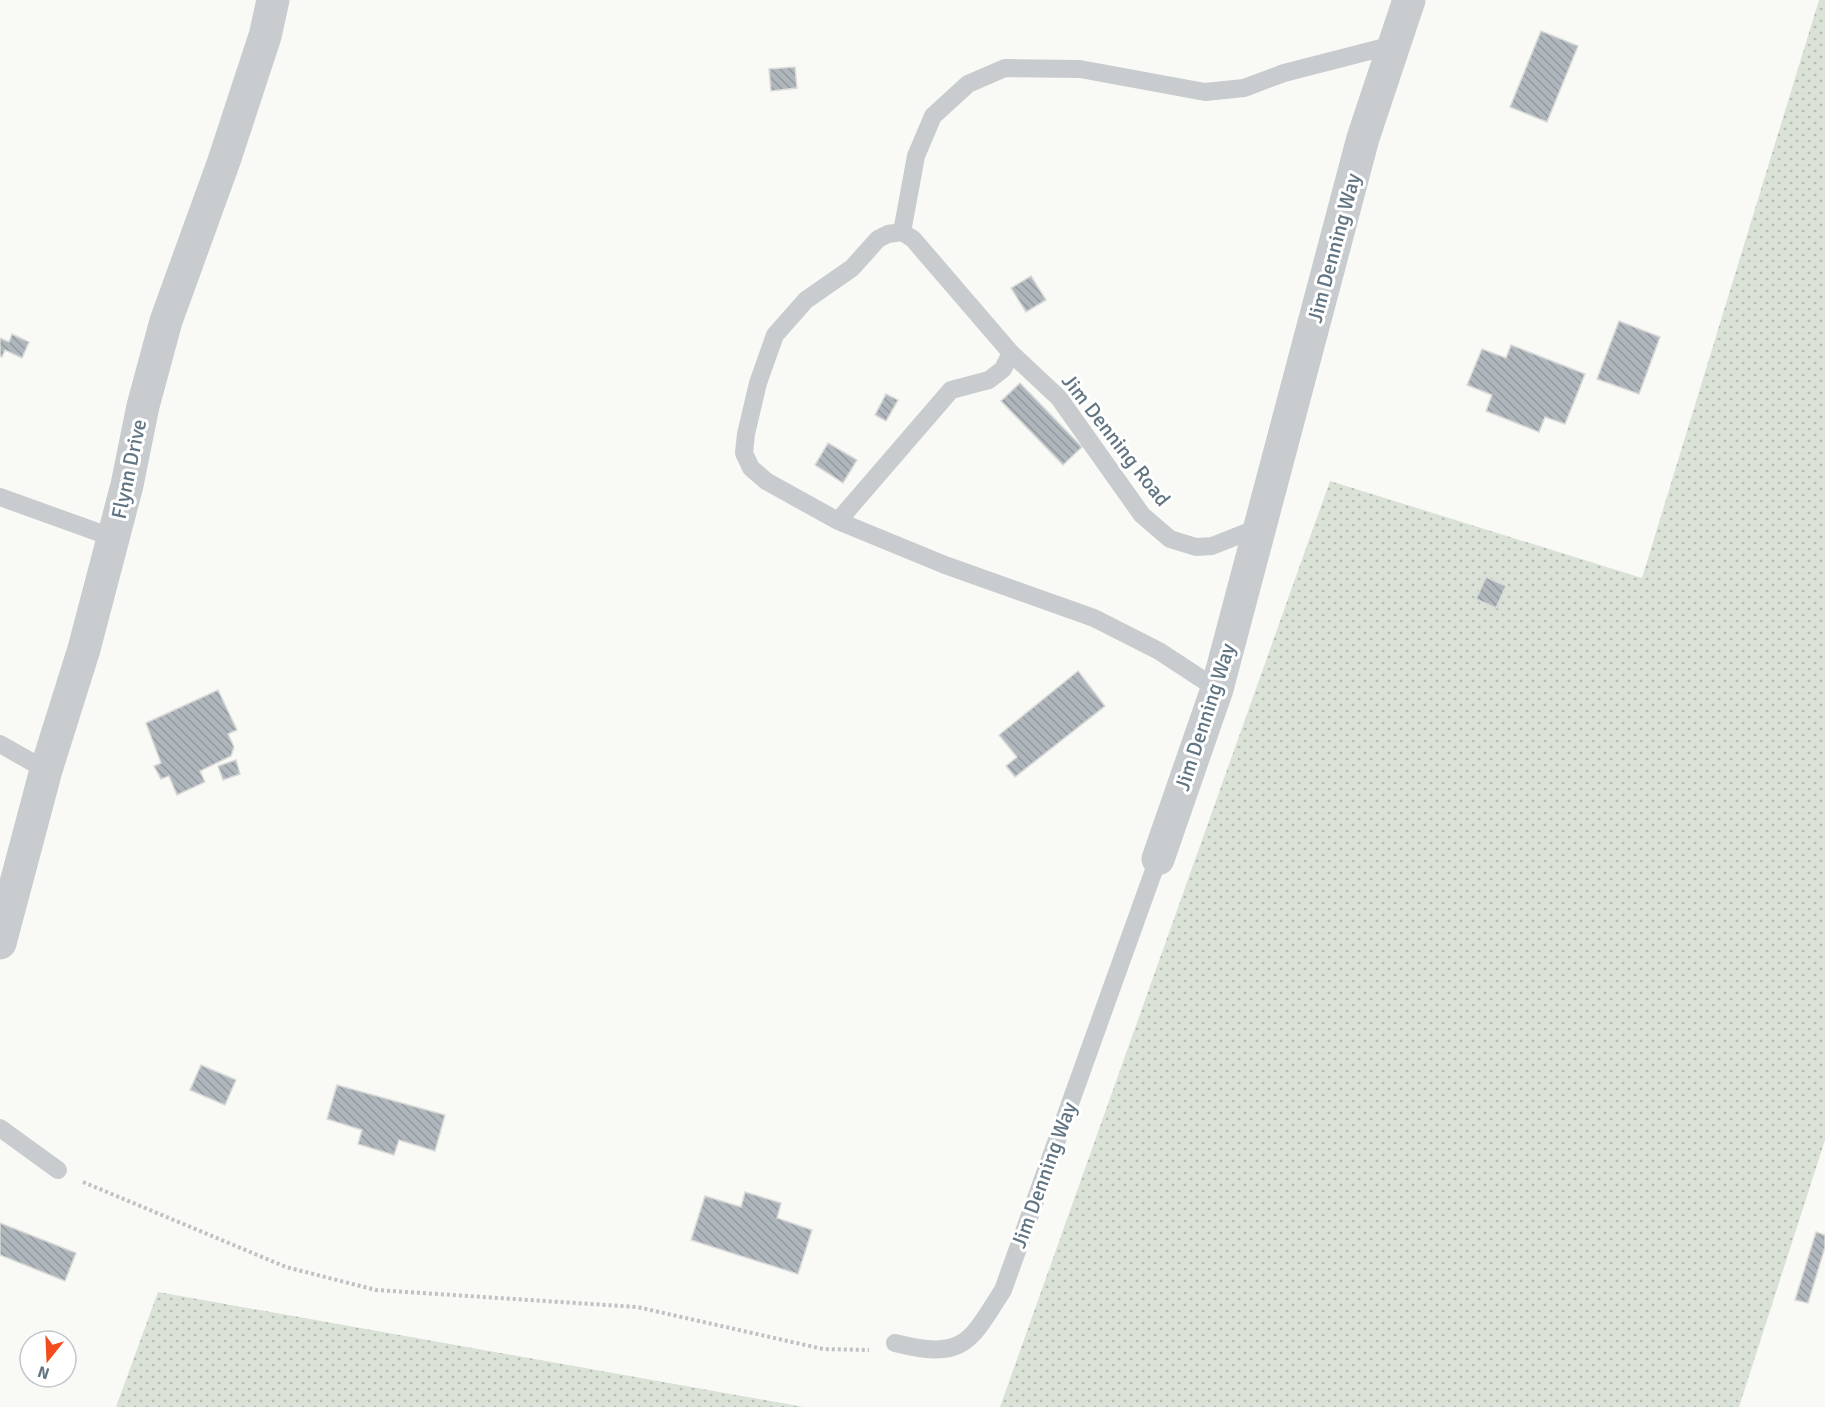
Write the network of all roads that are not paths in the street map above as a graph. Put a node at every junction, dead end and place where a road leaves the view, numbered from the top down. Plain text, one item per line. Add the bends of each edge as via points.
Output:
1 (273, 0) edge
2 (1409, 0) edge
3 (1393, 45) junction
4 (902, 232) junction
5 (1011, 353) junction
6 (0, 497) edge
7 (838, 521) junction
8 (1260, 527) junction
9 (114, 538) junction
10 (1217, 688) junction
11 (0, 744) edge
12 (46, 770) junction
13 (1158, 859) joint
14 (0, 943) edge
15 (0, 1128) edge
16 (58, 1170) road end
17 (895, 1343) road end

1 - 9 street, Flynn Drive via 224,161 166,321
2 - 3 street, Jim Denning Way
3 - 4 lane via 1284,73 1244,88 1205,92 1080,69 1005,68 968,84 933,117 916,156
3 - 8 street, Jim Denning Way via 1363,138
4 - 5 lane, Jim Denning Road via 913,239
4 - 7 lane via 878,239 852,268 806,300 776,335 758,383 746,434 744,453 750,468 765,481
5 - 7 lane via 1003,369 989,380 951,390
5 - 8 lane, Jim Denning Road via 1059,398 1143,515 1170,539 1196,547 1212,546
6 - 9 lane
7 - 10 lane via 956,569 1094,618 1160,651
8 - 10 street, Jim Denning Way
9 - 12 street, Flynn Drive
10 - 13 street, Jim Denning Way
11 - 12 lane
12 - 14 street, Flynn Drive
13 - 17 lane, Jim Denning Way via 1003,1290 975,1335 948,1350
15 - 16 lane

